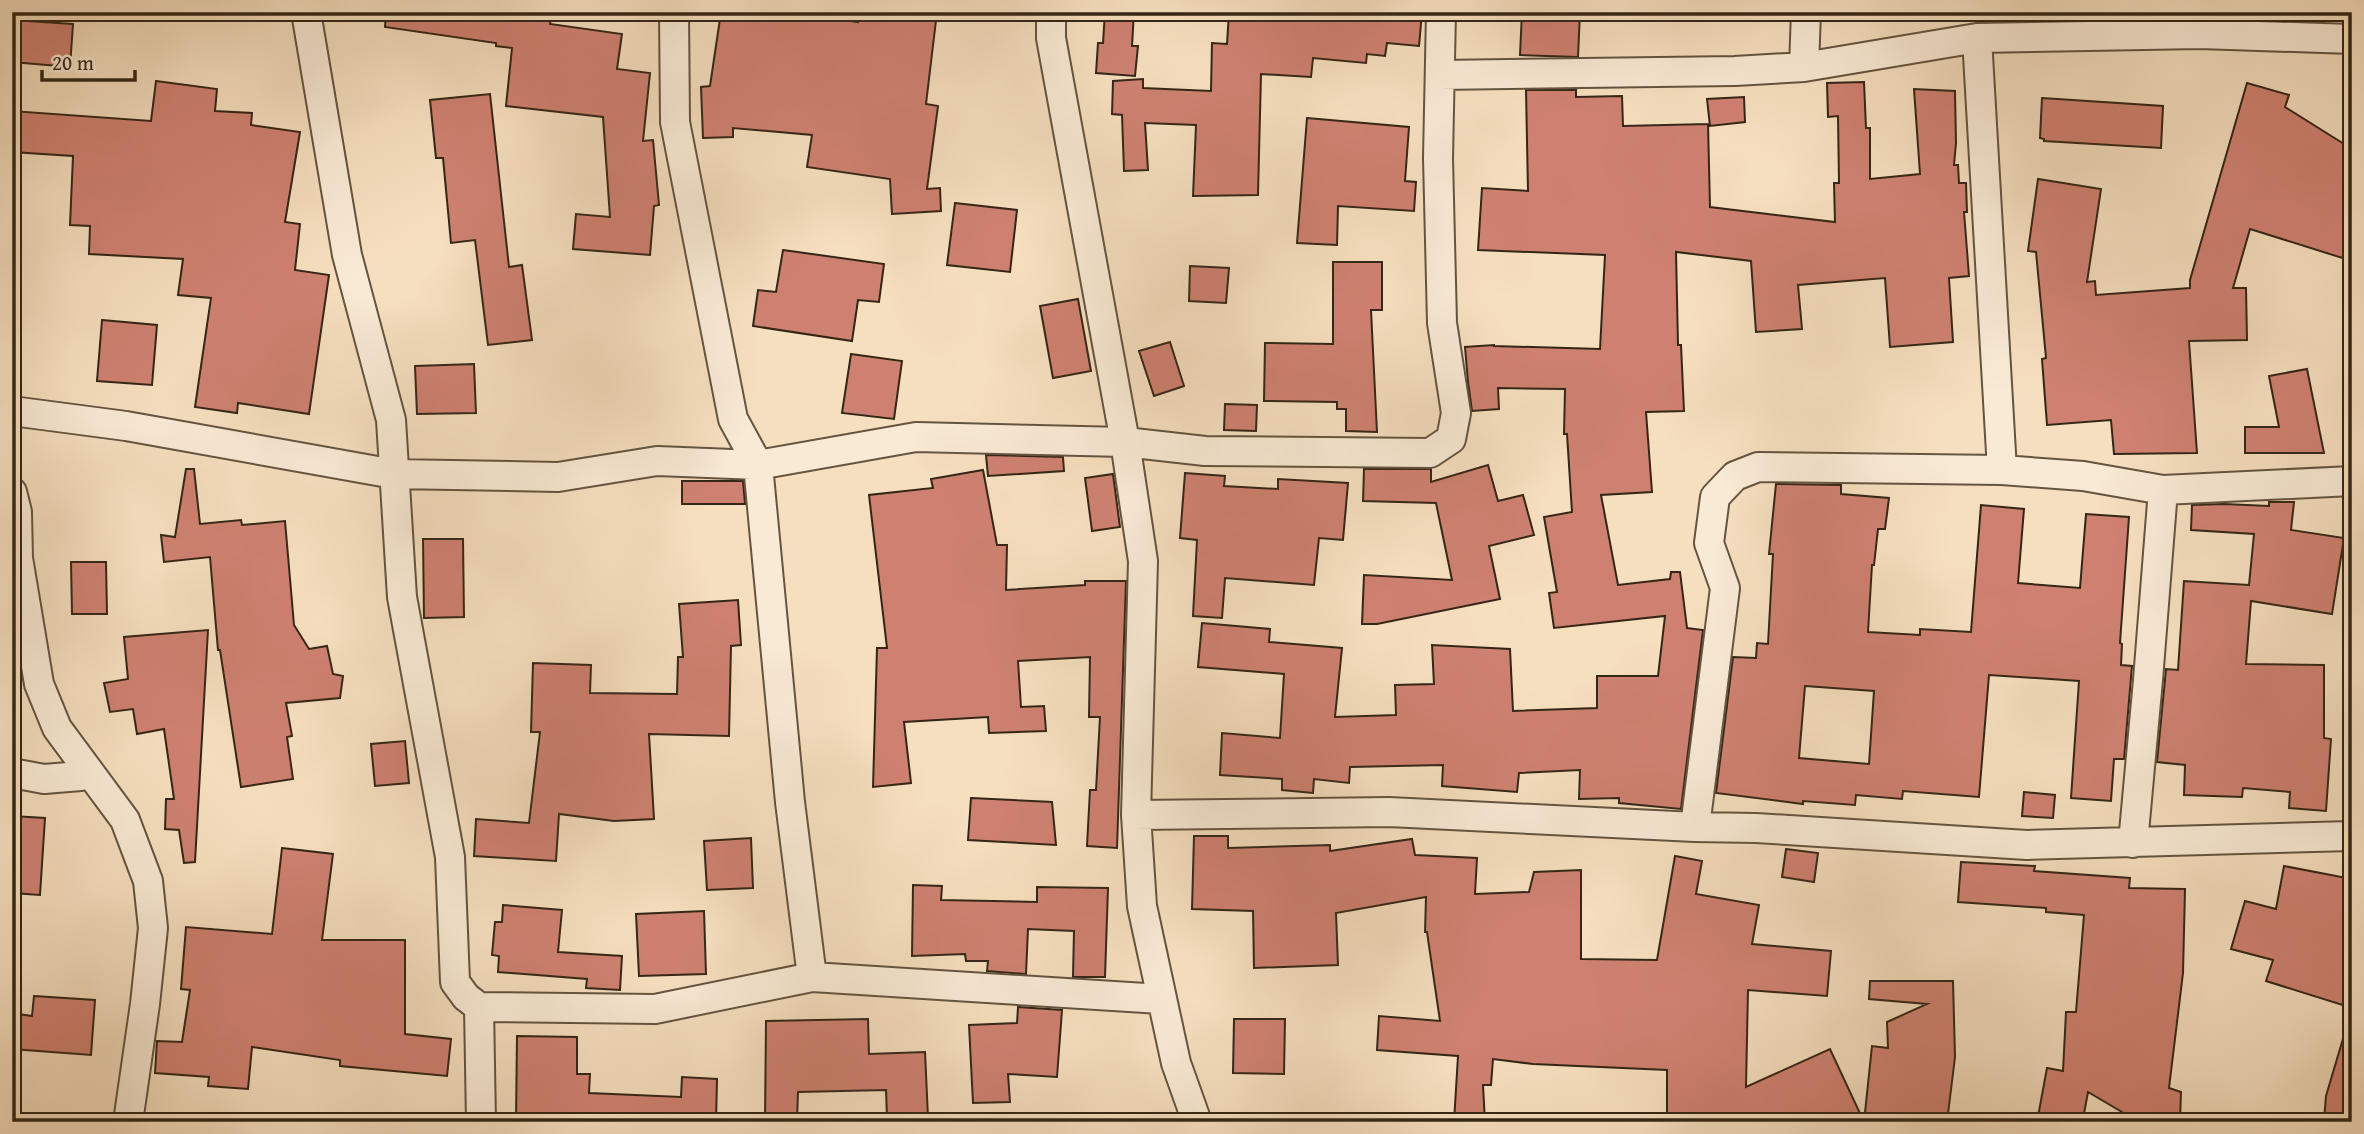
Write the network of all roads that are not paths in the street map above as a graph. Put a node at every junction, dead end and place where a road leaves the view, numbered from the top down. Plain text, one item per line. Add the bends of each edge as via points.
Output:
1 (306, 12) edge
2 (674, 12) edge
3 (1051, 12) edge
4 (1441, 12) edge
5 (1806, 12) edge
6 (1977, 38) junction
7 (2352, 39) edge
8 (1804, 66) junction
9 (1440, 75) junction
10 (12, 411) edge
11 (1125, 442) junction
12 (758, 465) junction
13 (2002, 470) junction
14 (394, 474) junction
15 (2352, 481) edge
16 (2163, 490) junction
17 (12, 492) edge
18 (84, 765) junction
19 (12, 773) edge
20 (1136, 815) junction
21 (1695, 827) junction
22 (2352, 836) edge
23 (2133, 843) junction
24 (812, 977) junction
25 (1161, 999) junction
26 (479, 1007) junction
27 (128, 1122) edge
28 (481, 1122) edge
29 (1198, 1122) edge

1 - 14 street via 347,255 391,420
2 - 12 street via 675,122 733,419
3 - 11 street via 1051,38
4 - 9 street
5 - 8 street
6 - 7 street via 2200,34
6 - 8 street
6 - 13 street
8 - 9 street
9 - 11 street via 1442,323 1456,413 1451,439 1430,453 1205,451
10 - 14 street via 126,426
11 - 12 street via 916,437
11 - 20 street via 1143,561
12 - 14 street via 657,461 558,477
12 - 24 street via 790,802
13 - 16 street via 2083,476
13 - 21 street via 1758,467 1735,476 1715,497 1709,543 1725,588
14 - 26 street via 402,597 450,857 455,982
15 - 16 street
16 - 23 street
17 - 18 street via 39,684 57,728
18 - 19 street via 80,776 44,779
18 - 27 street via 125,820 148,881 153,928
20 - 21 street via 1389,812
20 - 25 street via 1142,906
21 - 23 street via 2027,845
22 - 23 street
24 - 25 street
24 - 26 street via 655,1009
25 - 29 street via 1176,1063
26 - 28 street

